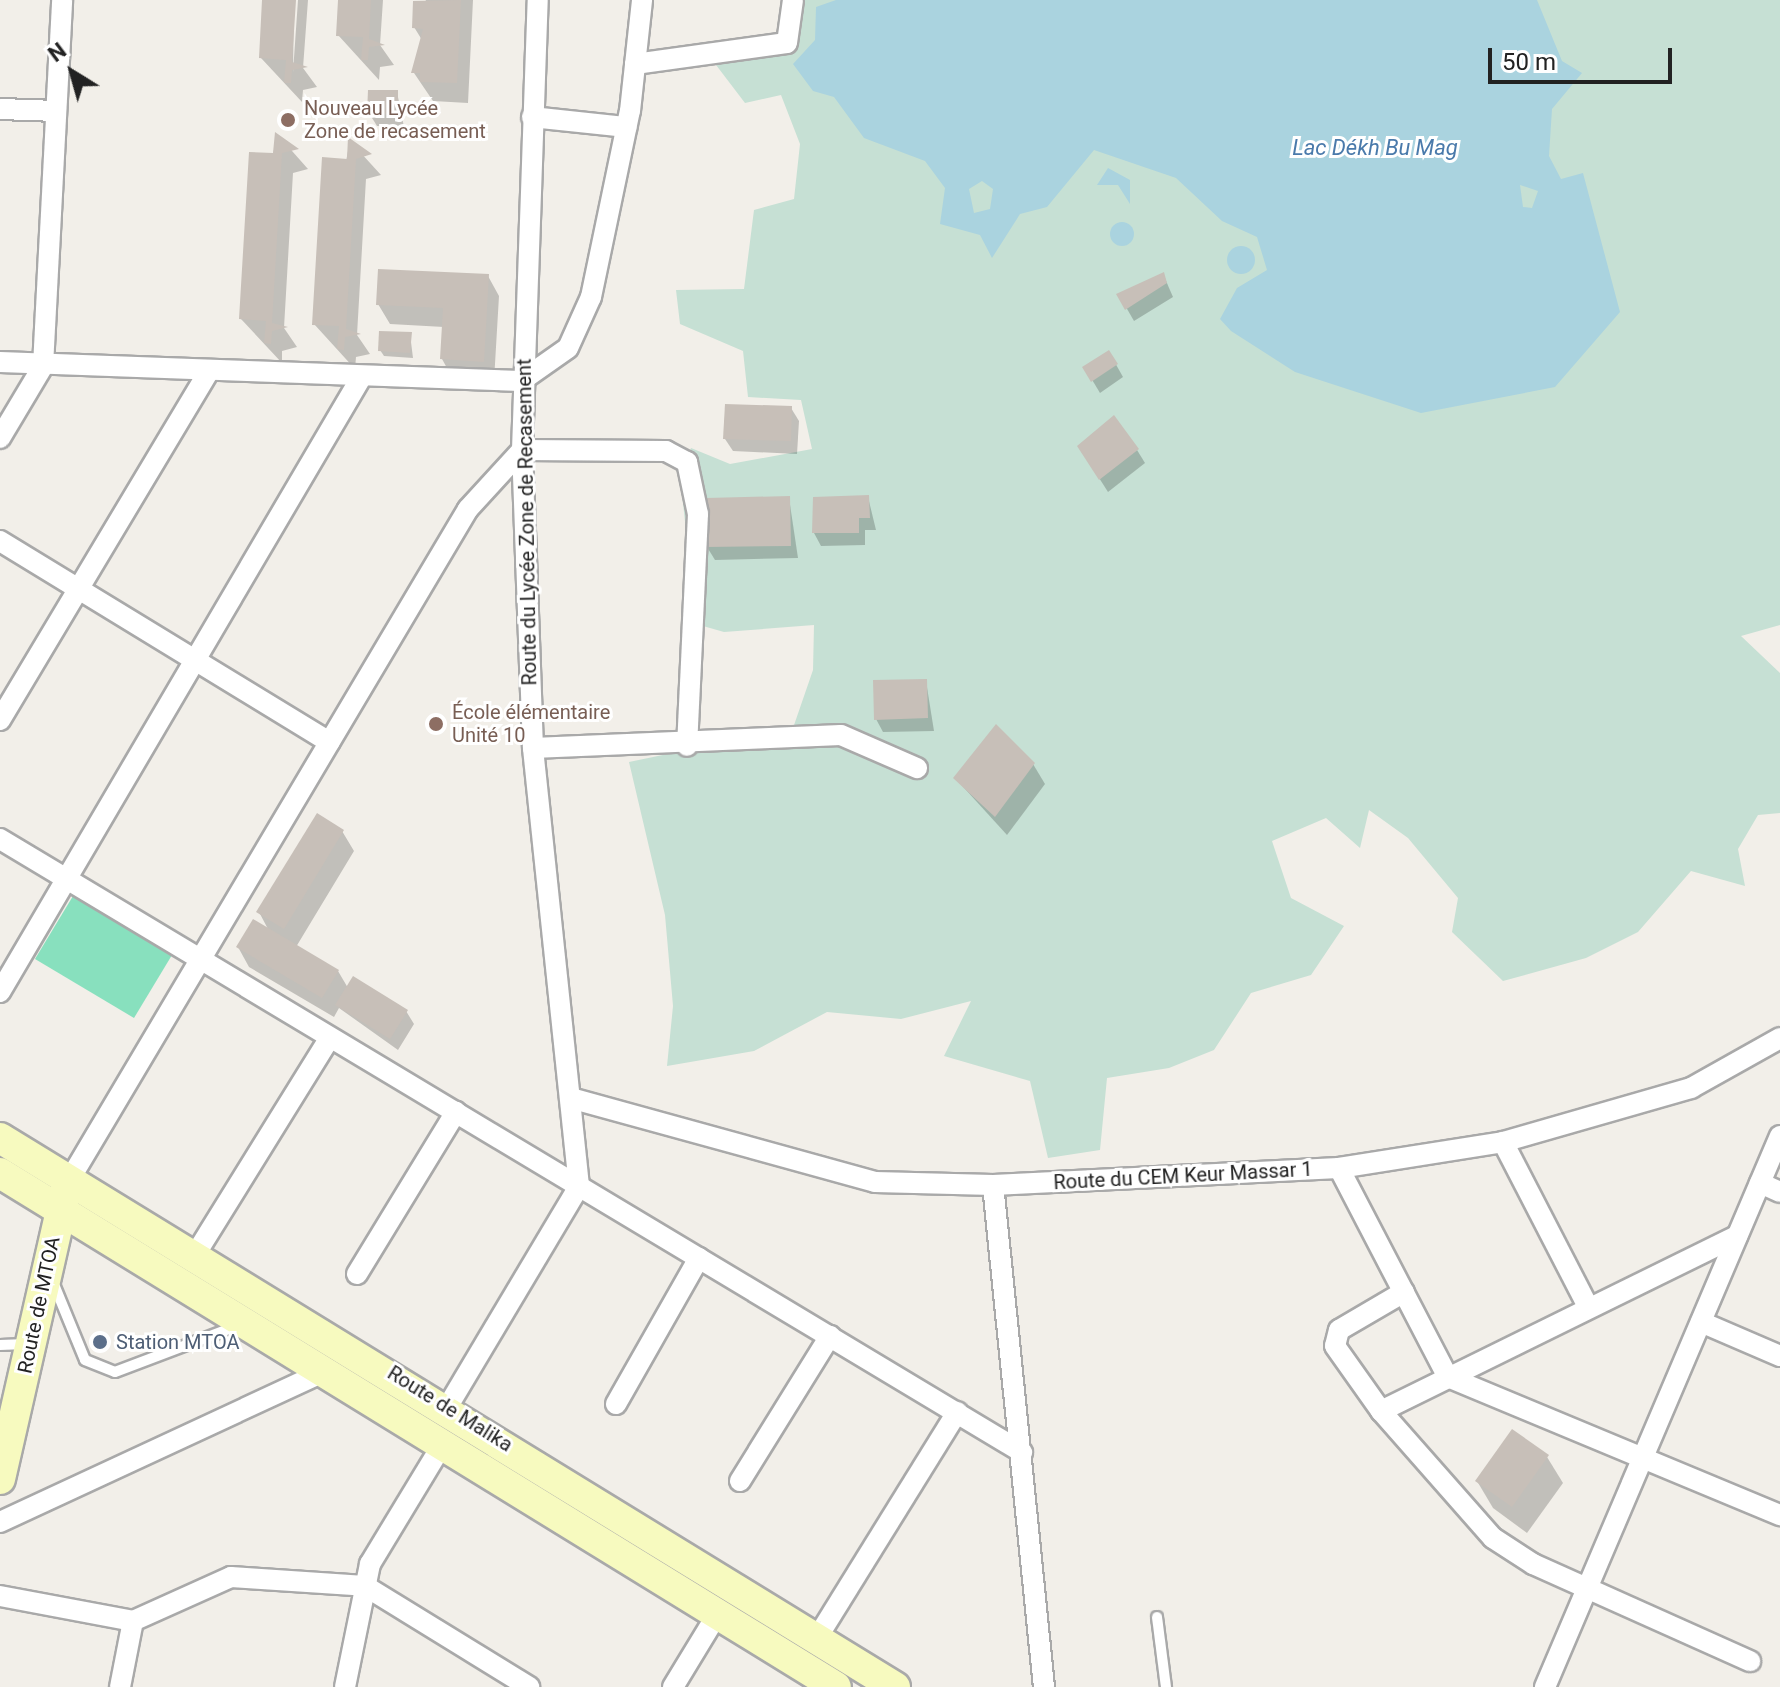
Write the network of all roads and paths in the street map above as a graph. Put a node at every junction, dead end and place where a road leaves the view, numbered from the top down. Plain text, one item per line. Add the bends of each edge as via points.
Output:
1 (62, 0) edge
2 (538, 0) edge
3 (642, 0) edge
4 (793, 0) edge
5 (635, 64) junction
6 (0, 109) edge
7 (56, 111) junction
8 (532, 117) junction
9 (626, 127) junction
10 (0, 362) edge
11 (43, 366) junction
12 (209, 371) junction
13 (362, 376) junction
14 (521, 381) junction
15 (0, 438) edge
16 (522, 450) junction
17 (0, 541) edge
18 (80, 587) junction
19 (197, 659) junction
20 (0, 720) edge
21 (329, 742) junction
22 (687, 746) junction
23 (533, 748) junction
24 (917, 768) dead end
25 (0, 839) edge
26 (67, 879) junction
27 (201, 959) junction
28 (0, 992) edge
29 (330, 1037) junction
30 (1780, 1038) edge
31 (574, 1099) junction
32 (456, 1112) junction
33 (1780, 1136) edge
34 (0, 1138) edge
35 (1503, 1142) junction
36 (1339, 1168) junction
37 (0, 1173) edge
38 (70, 1179) junction
39 (1760, 1183) junction
40 (993, 1185) junction
41 (579, 1186) junction
42 (1780, 1192) edge
43 (60, 1209) junction
44 (1737, 1236) junction
45 (195, 1255) junction
46 (699, 1258) junction
47 (47, 1266) junction
48 (357, 1274) dead end
49 (1404, 1292) junction
50 (1588, 1307) junction
51 (246, 1322) junction
52 (1701, 1322) junction
53 (830, 1336) junction
54 (30, 1344) junction
55 (0, 1345) edge
56 (1780, 1356) edge
57 (326, 1371) junction
58 (1448, 1377) junction
59 (616, 1404) dead end
60 (448, 1406) junction
61 (1381, 1411) junction
62 (957, 1412) junction
63 (444, 1442) junction
64 (1022, 1452) junction
65 (1643, 1458) junction
66 (0, 1479) edge
67 (740, 1481) dead end
68 (1780, 1515) edge
69 (0, 1522) edge
70 (365, 1586) junction
71 (1587, 1589) junction
72 (0, 1596) edge
73 (718, 1613) junction
74 (1157, 1617) dead end
75 (133, 1621) junction
76 (817, 1638) junction
77 (1750, 1661) dead end
78 (120, 1687) edge
79 (345, 1687) edge
80 (529, 1687) edge
81 (673, 1687) edge
82 (836, 1687) edge
83 (895, 1687) edge
84 (1044, 1687) edge
85 (1166, 1687) edge
86 (1545, 1687) edge

1 - 7 street
2 - 8 street, Route du Lycée Zone de Recasement
3 - 5 street
4 - 5 street via 787,43
5 - 9 street
6 - 7 street
7 - 11 street
8 - 9 street
8 - 14 street, Route du Lycée Zone de Recasement
9 - 14 street via 578,333
10 - 11 street
11 - 12 street
11 - 15 street
12 - 13 street
12 - 18 street
13 - 14 street
13 - 19 street
14 - 16 street, Route du Lycée Zone de Recasement
16 - 21 street via 468,509
16 - 22 street via 666,451 687,462 698,514
16 - 23 street, Route du Lycée Zone de Recasement
17 - 18 street
18 - 19 street
18 - 20 street
19 - 21 street
19 - 26 street
21 - 27 street
22 - 23 street
22 - 24 street via 841,735
23 - 31 street, Route du Lycée Zone de Recasement
25 - 26 street
26 - 27 street
26 - 28 street
27 - 29 street
27 - 38 street
29 - 32 street
29 - 45 street
30 - 35 street, Route du CEM Keur Massar 1 via 1691,1088
31 - 40 street, Route du CEM Keur Massar 1 via 875,1182
31 - 41 street, Route du Lycée Zone de Recasement
32 - 41 street
32 - 48 street
33 - 39 street
34 - 38 main road, Route de Malika
35 - 36 street, Route du CEM Keur Massar 1
35 - 50 street
36 - 40 street, Route du CEM Keur Massar 1
36 - 49 street
37 - 43 main road, Route de Malika
38 - 43 main road, Route de MTOA
38 - 45 main road, Route de Malika
39 - 42 street
39 - 44 street
40 - 64 street
41 - 46 street
41 - 60 street
43 - 47 main road, Route de MTOA
43 - 51 main road, Route de Malika
44 - 50 street
44 - 52 street
45 - 60 main road, Route de Malika
46 - 53 street
46 - 59 street
47 - 51 lane via 85,1360 115,1372
47 - 54 main road, Route de MTOA
49 - 58 street
49 - 61 street via 1335,1336
50 - 58 street
51 - 57 main road, Route de Malika
52 - 56 street
52 - 65 street
53 - 62 street
53 - 67 street
54 - 55 lane
54 - 66 main road, Route de MTOA
57 - 63 main road, Route de Malika
57 - 69 street
58 - 61 street
58 - 65 street
60 - 76 main road, Route de Malika
61 - 71 street via 1501,1544
62 - 64 street
62 - 76 street
63 - 70 street via 370,1564
63 - 73 main road, Route de Malika
64 - 84 street
65 - 68 street
65 - 71 street
70 - 75 street via 231,1577
70 - 79 street
70 - 80 street
71 - 77 street
71 - 86 street
72 - 75 street
73 - 81 street
73 - 82 main road, Route de Malika
74 - 85 lane
75 - 78 street
76 - 83 main road, Route de Malika

